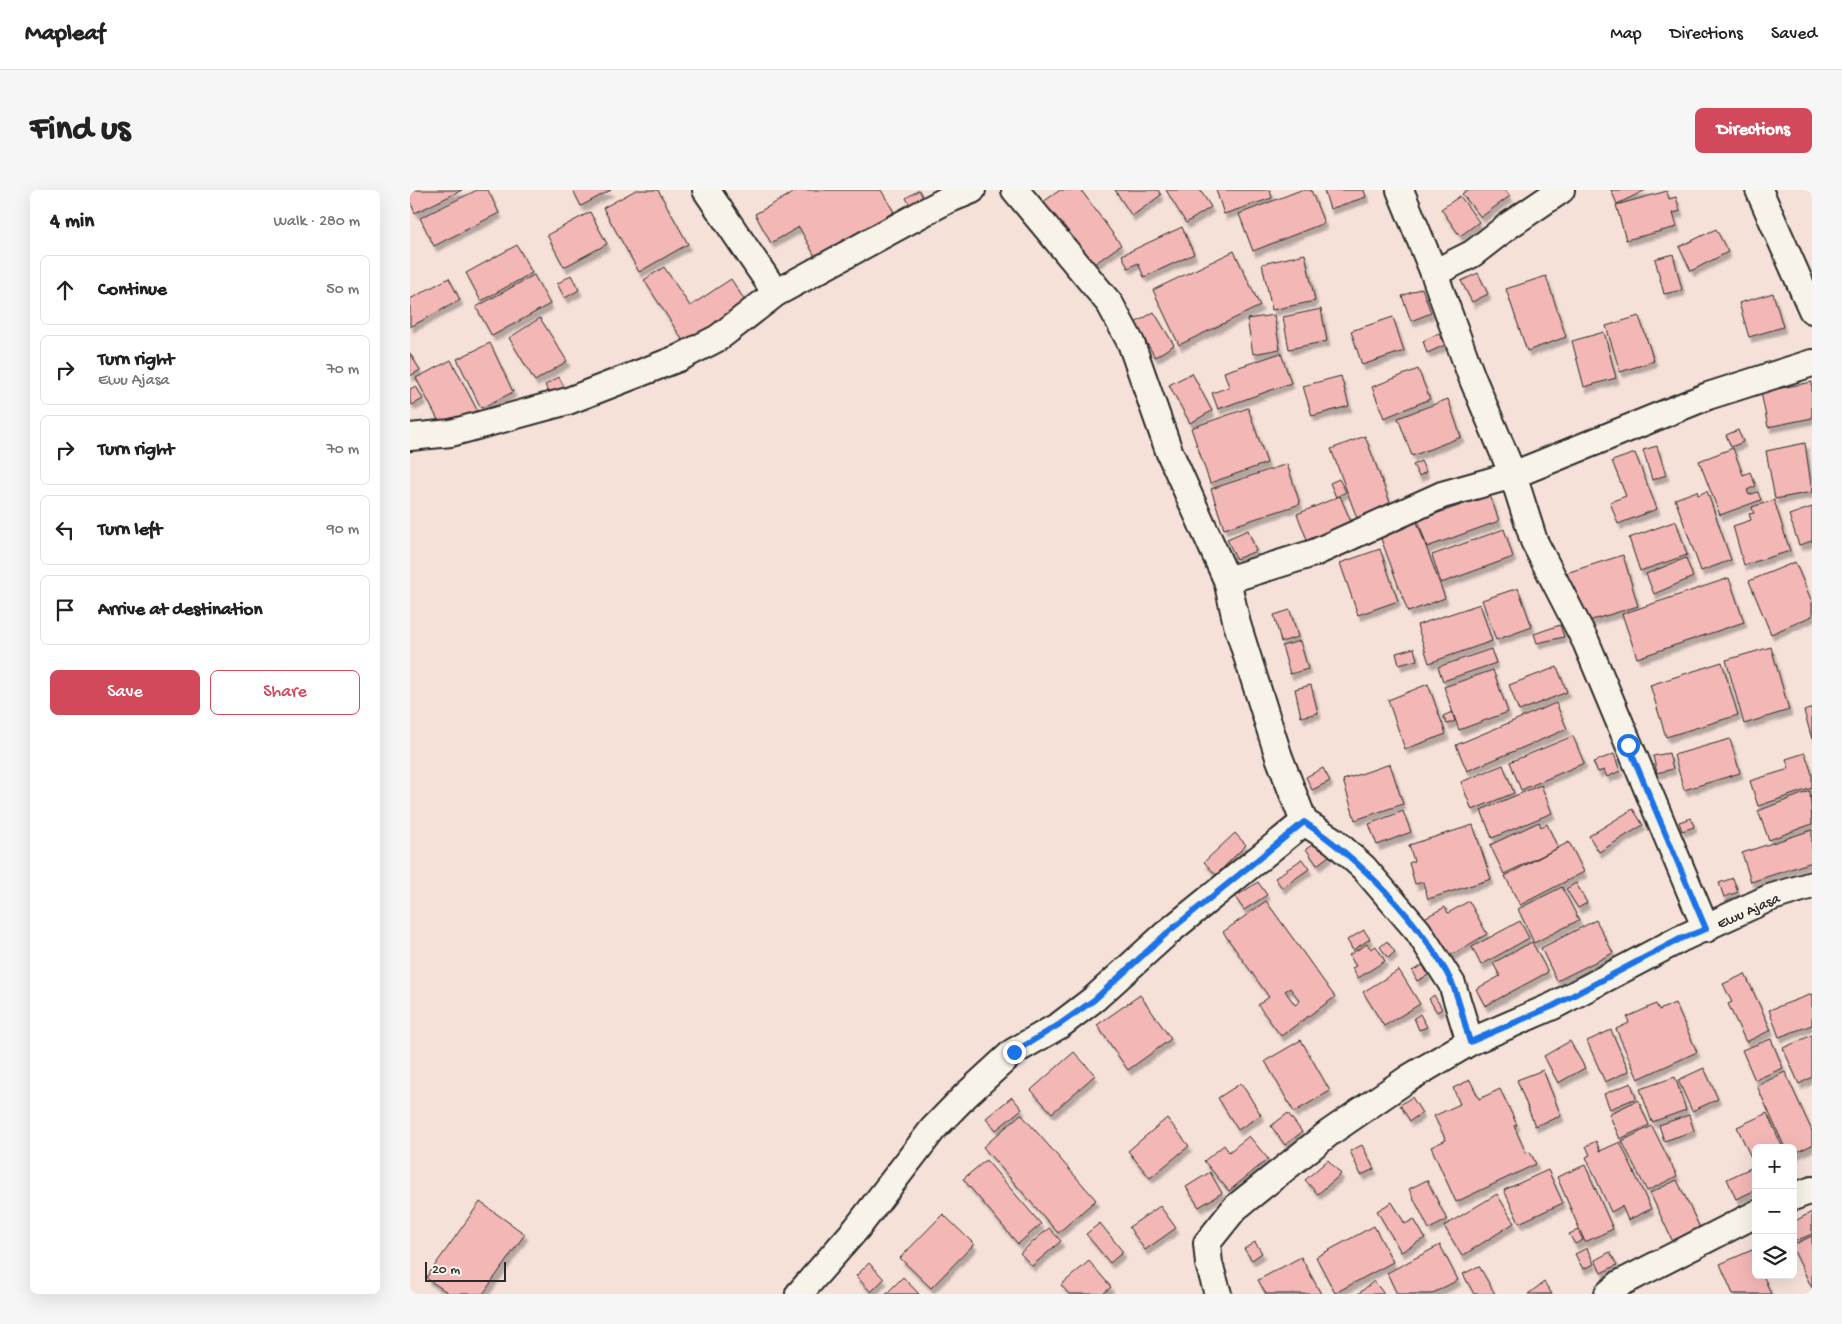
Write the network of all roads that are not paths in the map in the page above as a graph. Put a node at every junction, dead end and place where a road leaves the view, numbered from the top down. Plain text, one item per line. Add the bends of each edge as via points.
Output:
1 (706, 190) edge
2 (972, 190) edge
3 (1014, 190) edge
4 (1400, 190) edge
5 (1561, 190) edge
6 (1759, 190) edge
7 (1434, 273) junction
8 (776, 293) junction
9 (1812, 310) edge
10 (1812, 363) edge
11 (410, 437) edge
12 (1513, 475) junction
13 (1228, 580) junction
14 (1304, 822) junction
15 (1812, 885) edge
16 (1706, 929) junction
17 (1470, 1042) junction
18 (1812, 1190) edge
19 (1797, 1196) edge
20 (1752, 1216) edge
21 (798, 1294) edge
22 (1218, 1294) edge
23 (1608, 1294) edge

1 - 8 street
2 - 8 street via 945,200
3 - 13 street via 1110,304 1131,343 1169,451
4 - 7 street
5 - 7 street via 1472,254
6 - 9 street
7 - 12 street via 1471,375
8 - 11 street via 718,338 679,358 568,401 451,433
10 - 12 street via 1708,396
12 - 13 street via 1442,495 1314,552
12 - 16 street via 1534,540 1586,642
13 - 14 street via 1237,624 1279,757
14 - 17 street via 1334,841 1364,868 1418,931 1452,984
14 - 21 street via 1167,933 1094,1000 1014,1052 965,1096 933,1129 857,1228
15 - 16 street, Ewu Ajasa via 1769,898
16 - 17 street, Ewu Ajasa via 1680,939 1553,1006
17 - 22 street, Ewu Ajasa via 1409,1078 1329,1134 1235,1208 1207,1244
18 - 19 street
20 - 23 street via 1621,1283

